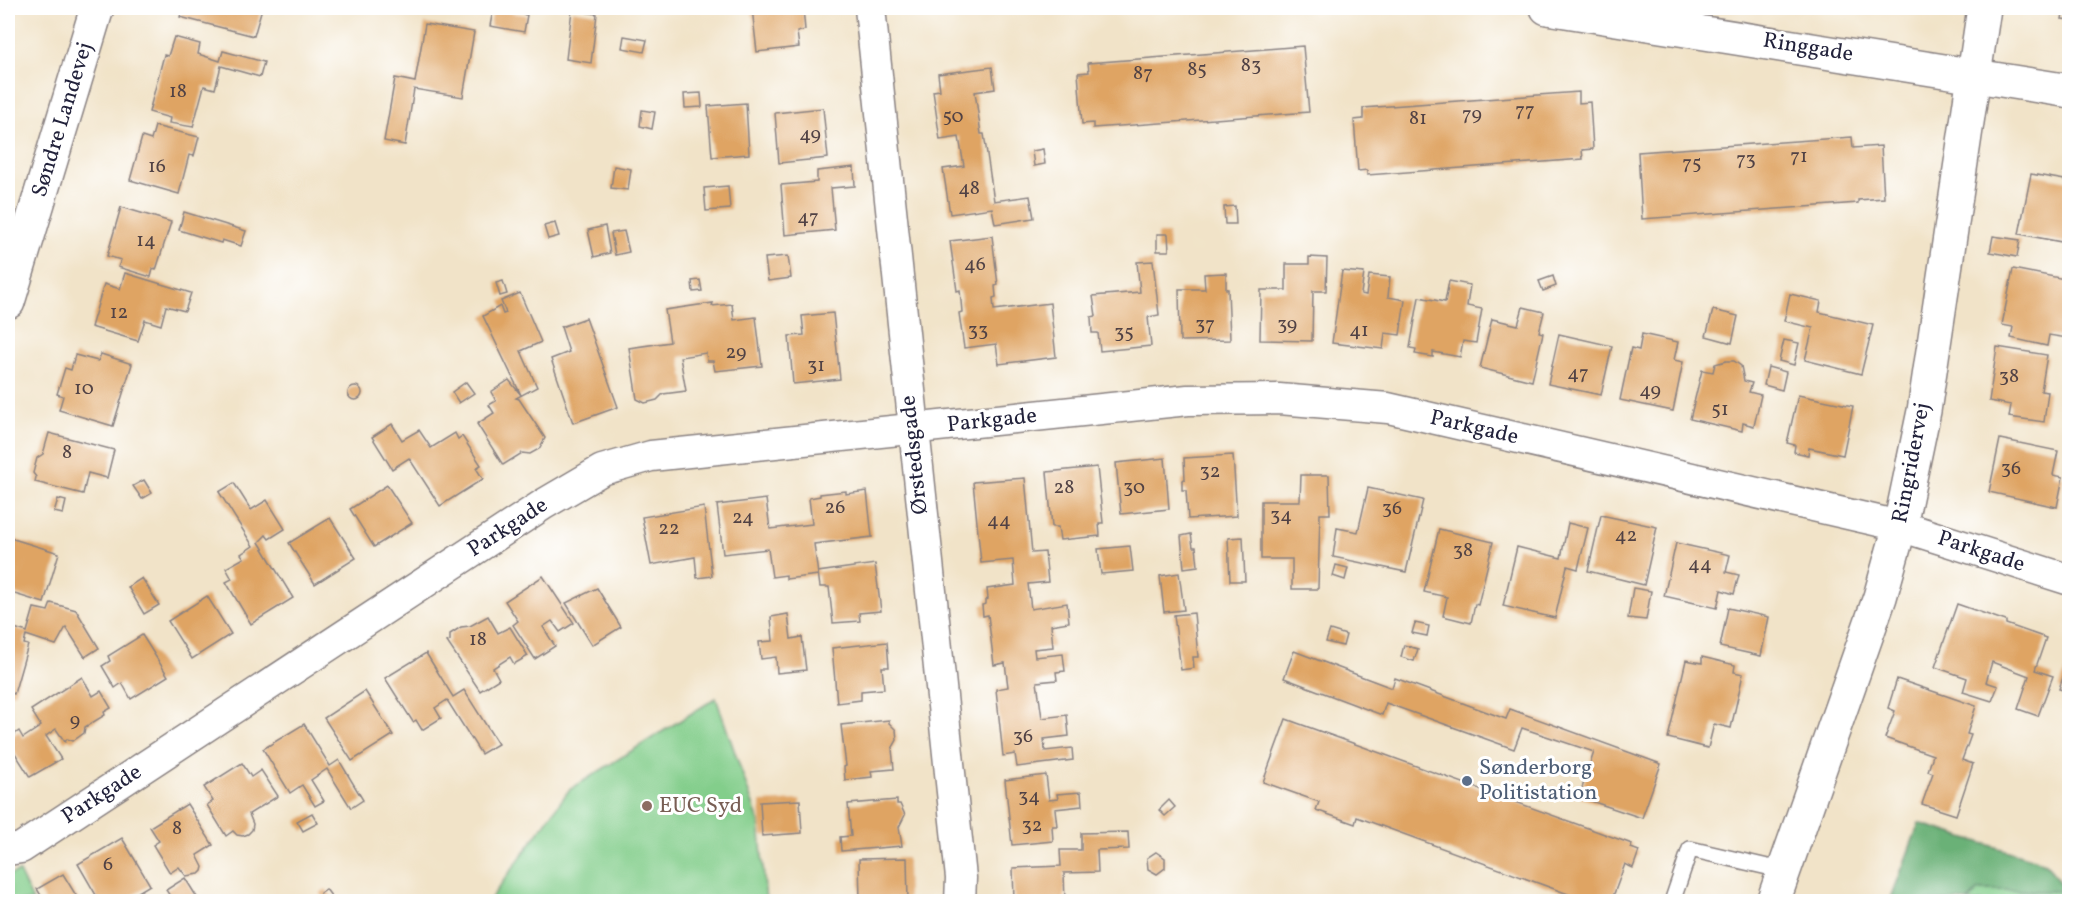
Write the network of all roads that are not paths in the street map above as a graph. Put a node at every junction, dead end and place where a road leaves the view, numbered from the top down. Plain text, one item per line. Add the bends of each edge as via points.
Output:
1 (97, 8) edge
2 (870, 8) edge
3 (1547, 8) edge
4 (1984, 8) edge
5 (1974, 74) junction
6 (2070, 91) edge
7 (8, 302) edge
8 (912, 429) junction
9 (1900, 526) junction
10 (2070, 580) edge
11 (8, 850) edge
12 (1785, 871) junction
13 (960, 902) edge
14 (1672, 902) edge
15 (1773, 902) edge

1 - 7 street, Søndre Landevej
2 - 8 street, Ørstedsgade
3 - 5 street, Ringgade
4 - 5 street, Ringridervej
5 - 6 street, Ringgade
5 - 9 street, Ringridervej via 1924,411
8 - 9 street, Parkgade via 1188,400 1279,399 1388,408
8 - 11 street, Parkgade via 651,456 602,470 544,504 21,848
8 - 13 street, Ørstedsgade via 960,866
9 - 10 street, Parkgade
9 - 12 street, Ringridervej via 1880,597
12 - 14 lane via 1690,849
12 - 15 street, Ringridervej

